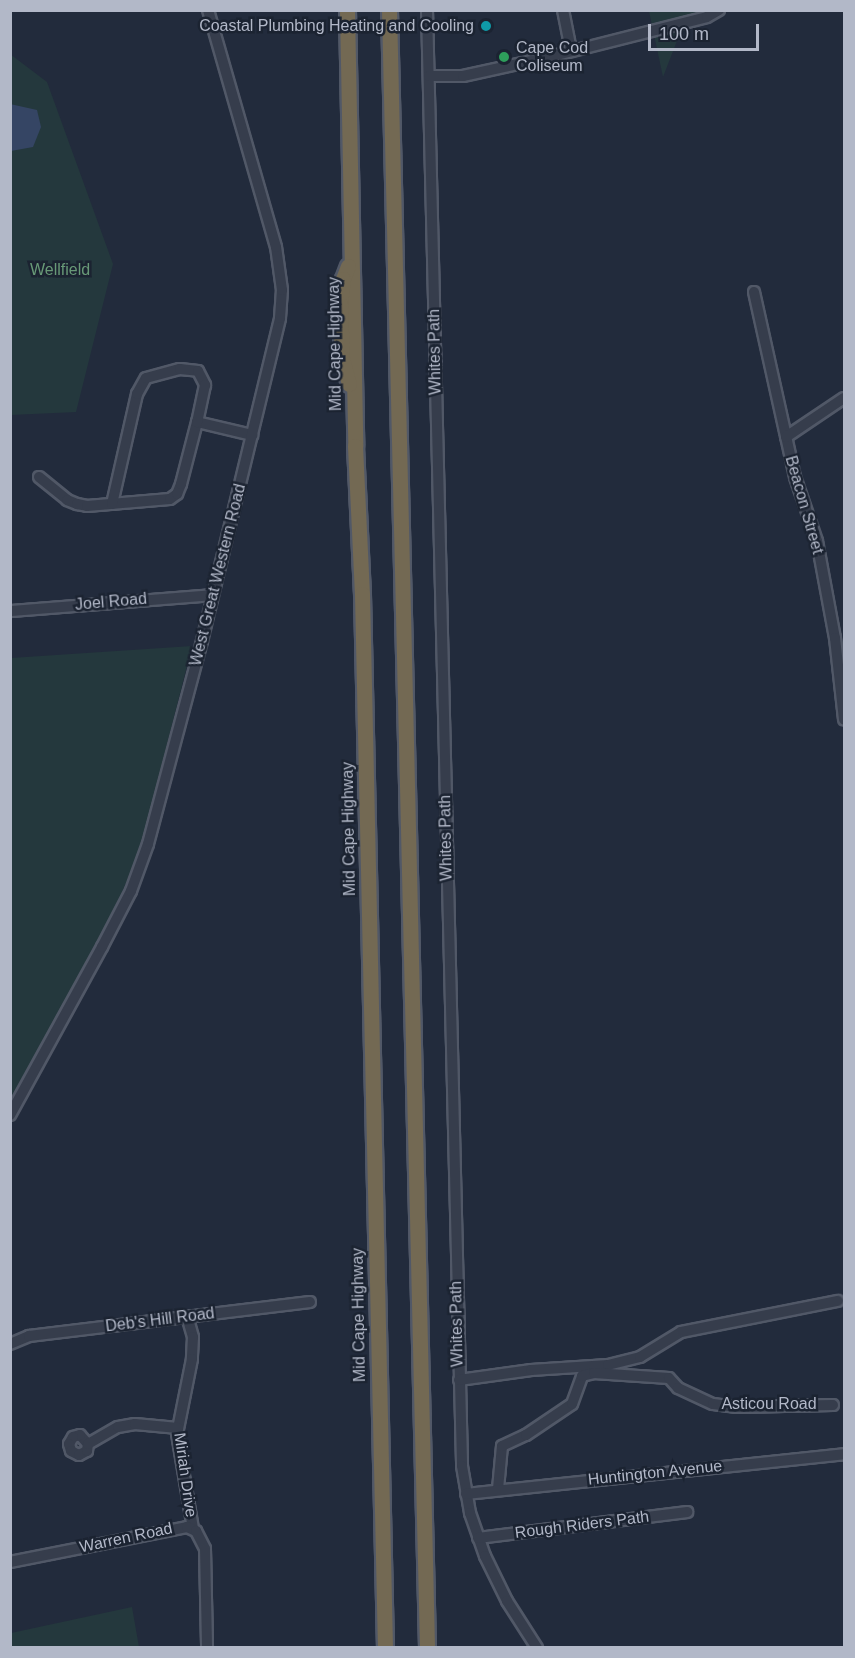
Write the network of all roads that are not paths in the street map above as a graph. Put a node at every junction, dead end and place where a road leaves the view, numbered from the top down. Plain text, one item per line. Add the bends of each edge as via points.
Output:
1 (208, 10) edge
2 (347, 10) edge
3 (389, 10) edge
4 (428, 10) edge
5 (563, 10) edge
6 (719, 10) edge
7 (572, 50) junction
8 (429, 76) junction
9 (754, 292) dead end
10 (844, 398) edge
11 (197, 422) junction
12 (252, 435) junction
13 (786, 437) junction
14 (39, 477) dead end
15 (112, 504) junction
16 (212, 595) junction
17 (10, 611) edge
18 (840, 635) edge
19 (844, 720) edge
20 (10, 1115) edge
21 (838, 1301) dead end
22 (310, 1302) dead end
23 (187, 1316) junction
24 (10, 1344) edge
25 (459, 1380) junction
26 (833, 1405) dead end
27 (178, 1428) junction
28 (88, 1444) dead end
29 (844, 1454) edge
30 (498, 1490) junction
31 (466, 1494) junction
32 (687, 1512) dead end
33 (193, 1529) junction
34 (478, 1538) junction
35 (10, 1562) edge
36 (207, 1647) edge
37 (385, 1647) edge
38 (427, 1647) edge
39 (537, 1647) edge

1 - 12 street, West Great Western Road via 268,213 280,273 280,318
2 - 37 highway, Mid Cape Highway via 352,258 342,279 340,315 344,368 354,394 362,605
3 - 38 highway
4 - 8 street, Whites Path
5 - 7 street
6 - 7 street via 707,17
7 - 8 street via 463,76
8 - 25 street, Whites Path
9 - 13 street, Beacon Street
10 - 13 street
11 - 12 street
11 - 15 street via 182,484 174,497
11 - 15 street via 205,385 198,371 180,369 146,378 137,394
12 - 16 street, West Great Western Road
13 - 18 street, Beacon Street
14 - 15 street via 77,504
16 - 17 street, Joel Road
16 - 20 street, West Great Western Road via 157,813 134,882
18 - 19 street, Beacon Street
21 - 25 street via 681,1332 640,1357 608,1365
22 - 23 street, Deb's Hill Road
23 - 24 street, Deb's Hill Road via 29,1336
23 - 27 street, Miriah Drive via 193,1337 192,1359
25 - 31 street, Whites Path
26 - 30 street, Asticou Road via 736,1407 713,1404 678,1388 669,1378 582,1376 572,1404 502,1446
27 - 28 street via 130,1424
27 - 33 street, Miriah Drive
29 - 30 street, Huntington Avenue
30 - 31 street, Huntington Avenue
31 - 34 street, Whites Path
32 - 34 street, Rough Riders Path
33 - 35 street, Warren Road via 181,1526
33 - 36 street, Warren Road via 205,1549
34 - 39 street, Whites Path via 503,1593

